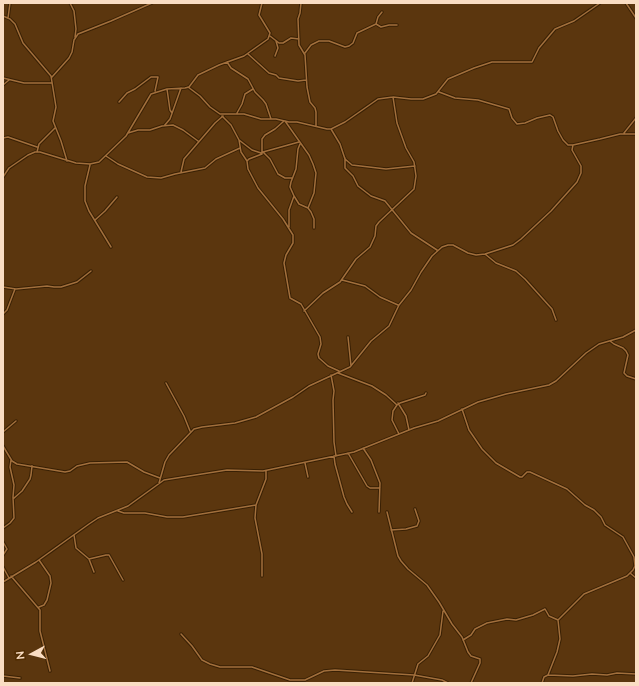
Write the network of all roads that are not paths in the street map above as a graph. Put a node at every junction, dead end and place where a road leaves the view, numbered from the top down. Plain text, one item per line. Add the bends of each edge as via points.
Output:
1 (10, 3) edge
2 (70, 3) edge
3 (152, 3) edge
4 (262, 3) edge
5 (301, 3) edge
6 (600, 3) edge
7 (626, 3) edge
8 (382, 12) dead end
9 (3, 16) edge
10 (8, 18) junction
11 (636, 18) edge
12 (376, 24) junction
13 (397, 25) dead end
14 (270, 36) junction
15 (75, 37) junction
16 (299, 39) junction
17 (275, 40) junction
18 (305, 53) junction
19 (248, 54) junction
20 (275, 56) dead end
21 (227, 62) junction
22 (52, 77) junction
23 (3, 78) edge
24 (9, 80) junction
25 (306, 80) junction
26 (53, 83) junction
27 (3, 85) edge
28 (188, 87) junction
29 (181, 88) junction
30 (167, 89) junction
31 (254, 89) junction
32 (155, 92) junction
33 (439, 92) junction
34 (393, 97) junction
35 (119, 102) dead end
36 (172, 113) junction
37 (236, 113) junction
38 (222, 115) junction
39 (636, 118) edge
40 (271, 119) junction
41 (284, 121) junction
42 (164, 126) junction
43 (316, 126) junction
44 (55, 128) junction
45 (331, 129) junction
46 (128, 133) junction
47 (624, 133) junction
48 (636, 134) edge
49 (3, 138) edge
50 (239, 140) junction
51 (198, 141) junction
52 (300, 143) junction
53 (573, 145) junction
54 (37, 147) junction
55 (240, 148) junction
56 (37, 152) junction
57 (263, 152) junction
58 (106, 156) junction
59 (345, 158) junction
60 (67, 161) junction
61 (247, 161) junction
62 (90, 164) junction
63 (415, 166) junction
64 (181, 173) junction
65 (3, 177) edge
66 (292, 178) junction
67 (294, 196) junction
68 (117, 197) dead end
69 (308, 208) junction
70 (392, 211) junction
71 (95, 220) junction
72 (314, 228) dead end
73 (289, 229) junction
74 (111, 247) dead end
75 (437, 251) junction
76 (485, 254) junction
77 (91, 271) dead end
78 (342, 280) junction
79 (3, 287) edge
80 (15, 289) junction
81 (399, 305) junction
82 (304, 311) junction
83 (3, 314) edge
84 (556, 320) dead end
85 (636, 330) edge
86 (348, 337) dead end
87 (610, 341) junction
88 (350, 366) junction
89 (340, 371) junction
90 (337, 372) junction
91 (332, 375) junction
92 (636, 379) edge
93 (166, 384) dead end
94 (426, 393) dead end
95 (397, 404) junction
96 (462, 409) junction
97 (16, 421) dead end
98 (410, 430) junction
99 (3, 432) edge
100 (190, 432) junction
101 (398, 434) junction
102 (3, 446) edge
103 (363, 448) junction
104 (348, 454) junction
105 (335, 456) junction
106 (11, 460) junction
107 (305, 462) junction
108 (32, 465) junction
109 (266, 471) junction
110 (308, 477) dead end
111 (160, 478) junction
112 (158, 483) junction
113 (380, 488) junction
114 (13, 499) junction
115 (256, 505) junction
116 (415, 509) dead end
117 (117, 511) junction
118 (352, 512) dead end
119 (379, 512) dead end
120 (387, 512) dead end
121 (3, 528) edge
122 (391, 530) junction
123 (74, 535) junction
124 (3, 542) edge
125 (3, 555) edge
126 (89, 559) junction
127 (39, 560) junction
128 (3, 567) edge
129 (94, 572) dead end
130 (630, 573) junction
131 (262, 576) dead end
132 (10, 577) junction
133 (636, 578) edge
134 (123, 580) dead end
135 (3, 582) edge
136 (38, 607) junction
137 (444, 609) junction
138 (558, 620) junction
139 (181, 634) dead end
140 (463, 640) junction
141 (50, 672) dead end
142 (636, 674) edge
143 (414, 675) junction
144 (548, 675) junction
145 (3, 676) edge
146 (20, 678) dead end
147 (412, 683) edge
148 (448, 683) edge
149 (471, 683) edge
150 (542, 683) edge

1 - 10 street
2 - 15 street via 74,11
3 - 15 street
4 - 14 street via 259,15
5 - 16 street via 298,19
6 - 33 street via 574,21 555,29 539,48 533,62 492,62 454,76 445,82
7 - 11 street
8 - 12 street
9 - 10 street
10 - 22 street via 15,24 23,43
12 - 13 street via 381,27
12 - 18 street via 357,33 349,46 319,41 311,45
14 - 17 street
14 - 19 street
15 - 22 street via 69,58
16 - 17 street via 293,37 283,43
16 - 18 street via 300,48
17 - 20 street via 278,48
18 - 25 street
19 - 21 street
19 - 25 street via 269,73 279,78
21 - 28 street via 198,75
21 - 31 street via 231,68 248,79
22 - 26 street
23 - 24 street
24 - 26 street via 32,84
24 - 27 street
25 - 43 street via 310,102 316,112
26 - 44 street
28 - 29 street
28 - 38 street
29 - 30 street
29 - 36 street
30 - 32 street
30 - 36 street
31 - 37 street via 245,94
31 - 40 street via 266,104
32 - 35 street via 158,77 151,77 126,93
32 - 46 street
33 - 34 street via 423,99
33 - 53 street via 455,98 478,100 510,109 517,124 550,115 563,140 568,145
34 - 45 street via 374,100 345,122
34 - 63 street via 397,123
36 - 42 street
37 - 38 street
37 - 40 street
38 - 50 street
38 - 51 street
39 - 47 street
40 - 41 street
41 - 43 street
41 - 52 street
41 - 57 street via 262,139
42 - 46 street
42 - 51 street via 173,125
43 - 45 street
44 - 54 street
44 - 60 street
45 - 59 street
46 - 58 street
47 - 48 street
47 - 53 street
49 - 54 street via 8,137
50 - 55 street
50 - 57 street via 252,150
51 - 64 street via 184,159
52 - 57 street
52 - 66 street
52 - 69 street via 316,173 314,193
53 - 76 street via 572,150 580,162 581,173 575,186 518,242
54 - 56 street
55 - 61 street
55 - 64 street via 216,159 205,168
56 - 60 street
56 - 65 street via 9,168
57 - 61 street
57 - 66 street via 278,174
58 - 62 street via 99,162
58 - 64 street via 147,177 162,178
59 - 63 street via 352,165 381,169
59 - 70 street via 345,168 358,186 371,196 385,201
60 - 62 street
61 - 73 street via 258,188
62 - 71 street via 85,186 85,201
63 - 70 street via 414,190
66 - 67 street via 290,187
67 - 69 street via 299,204
67 - 73 street via 289,210
68 - 71 street
69 - 72 street via 314,219
70 - 75 street via 411,233
70 - 78 street via 376,226 370,247 356,259
71 - 74 street
73 - 82 street via 294,239 285,258 285,275 290,298 301,304
75 - 76 street via 450,245 472,254
75 - 81 street
76 - 84 street via 496,263 516,271 525,279 552,309
77 - 80 street via 77,282 61,287
78 - 81 street via 365,286 380,297
78 - 82 street
79 - 80 street
80 - 83 street
81 - 88 street via 388,326
82 - 89 street via 320,337 319,358 328,366
85 - 87 street via 627,336
86 - 88 street
87 - 92 street via 627,353 624,373
87 - 96 street via 593,348 552,383 493,397
88 - 89 street
89 - 90 street
90 - 91 street
90 - 95 street via 372,386
91 - 100 street via 256,417 235,423 202,426
91 - 105 street
93 - 100 street
94 - 95 street
95 - 98 street via 406,416
95 - 101 street via 392,418
96 - 98 street via 438,421
96 - 130 street via 469,430 496,463 520,477 530,472 568,489 594,510 605,525 623,537 634,557 635,563
97 - 99 street
98 - 101 street
100 - 111 street via 169,455
101 - 103 street
102 - 106 street
103 - 104 street
103 - 113 street via 374,465
104 - 105 street
104 - 113 street via 367,486
105 - 107 street
105 - 118 street via 344,497
106 - 108 street via 17,464
106 - 114 street
107 - 109 street
107 - 110 street
108 - 111 street via 65,472 90,462 127,462
108 - 114 street via 32,476
109 - 112 street via 227,470 167,479
109 - 115 street via 266,479
111 - 112 street
112 - 117 street via 128,506
113 - 119 street
114 - 121 street via 14,518
115 - 117 street via 174,518
115 - 131 street via 255,518 262,554
116 - 122 street via 419,521 417,526
117 - 123 street via 98,518
120 - 122 street
122 - 137 street via 401,561 427,585
123 - 126 street via 76,548
123 - 127 street
124 - 125 street via 8,549
126 - 129 street
126 - 134 street via 109,555
127 - 132 street
127 - 136 street via 50,576 51,583 47,600 44,605
128 - 132 street
130 - 133 street
130 - 138 street via 584,594
132 - 135 street
132 - 136 street
136 - 141 street via 41,614 40,631
137 - 140 street
137 - 143 street via 440,635 428,656 418,664
138 - 140 street via 549,616 545,609 516,620 507,619 487,624 475,629
138 - 144 street via 560,639
139 - 143 street via 202,660 210,664 220,667 252,667 290,680 305,680 328,670
140 - 149 street via 471,656 480,659
142 - 144 street
143 - 147 street
143 - 148 street
144 - 150 street
145 - 146 street

